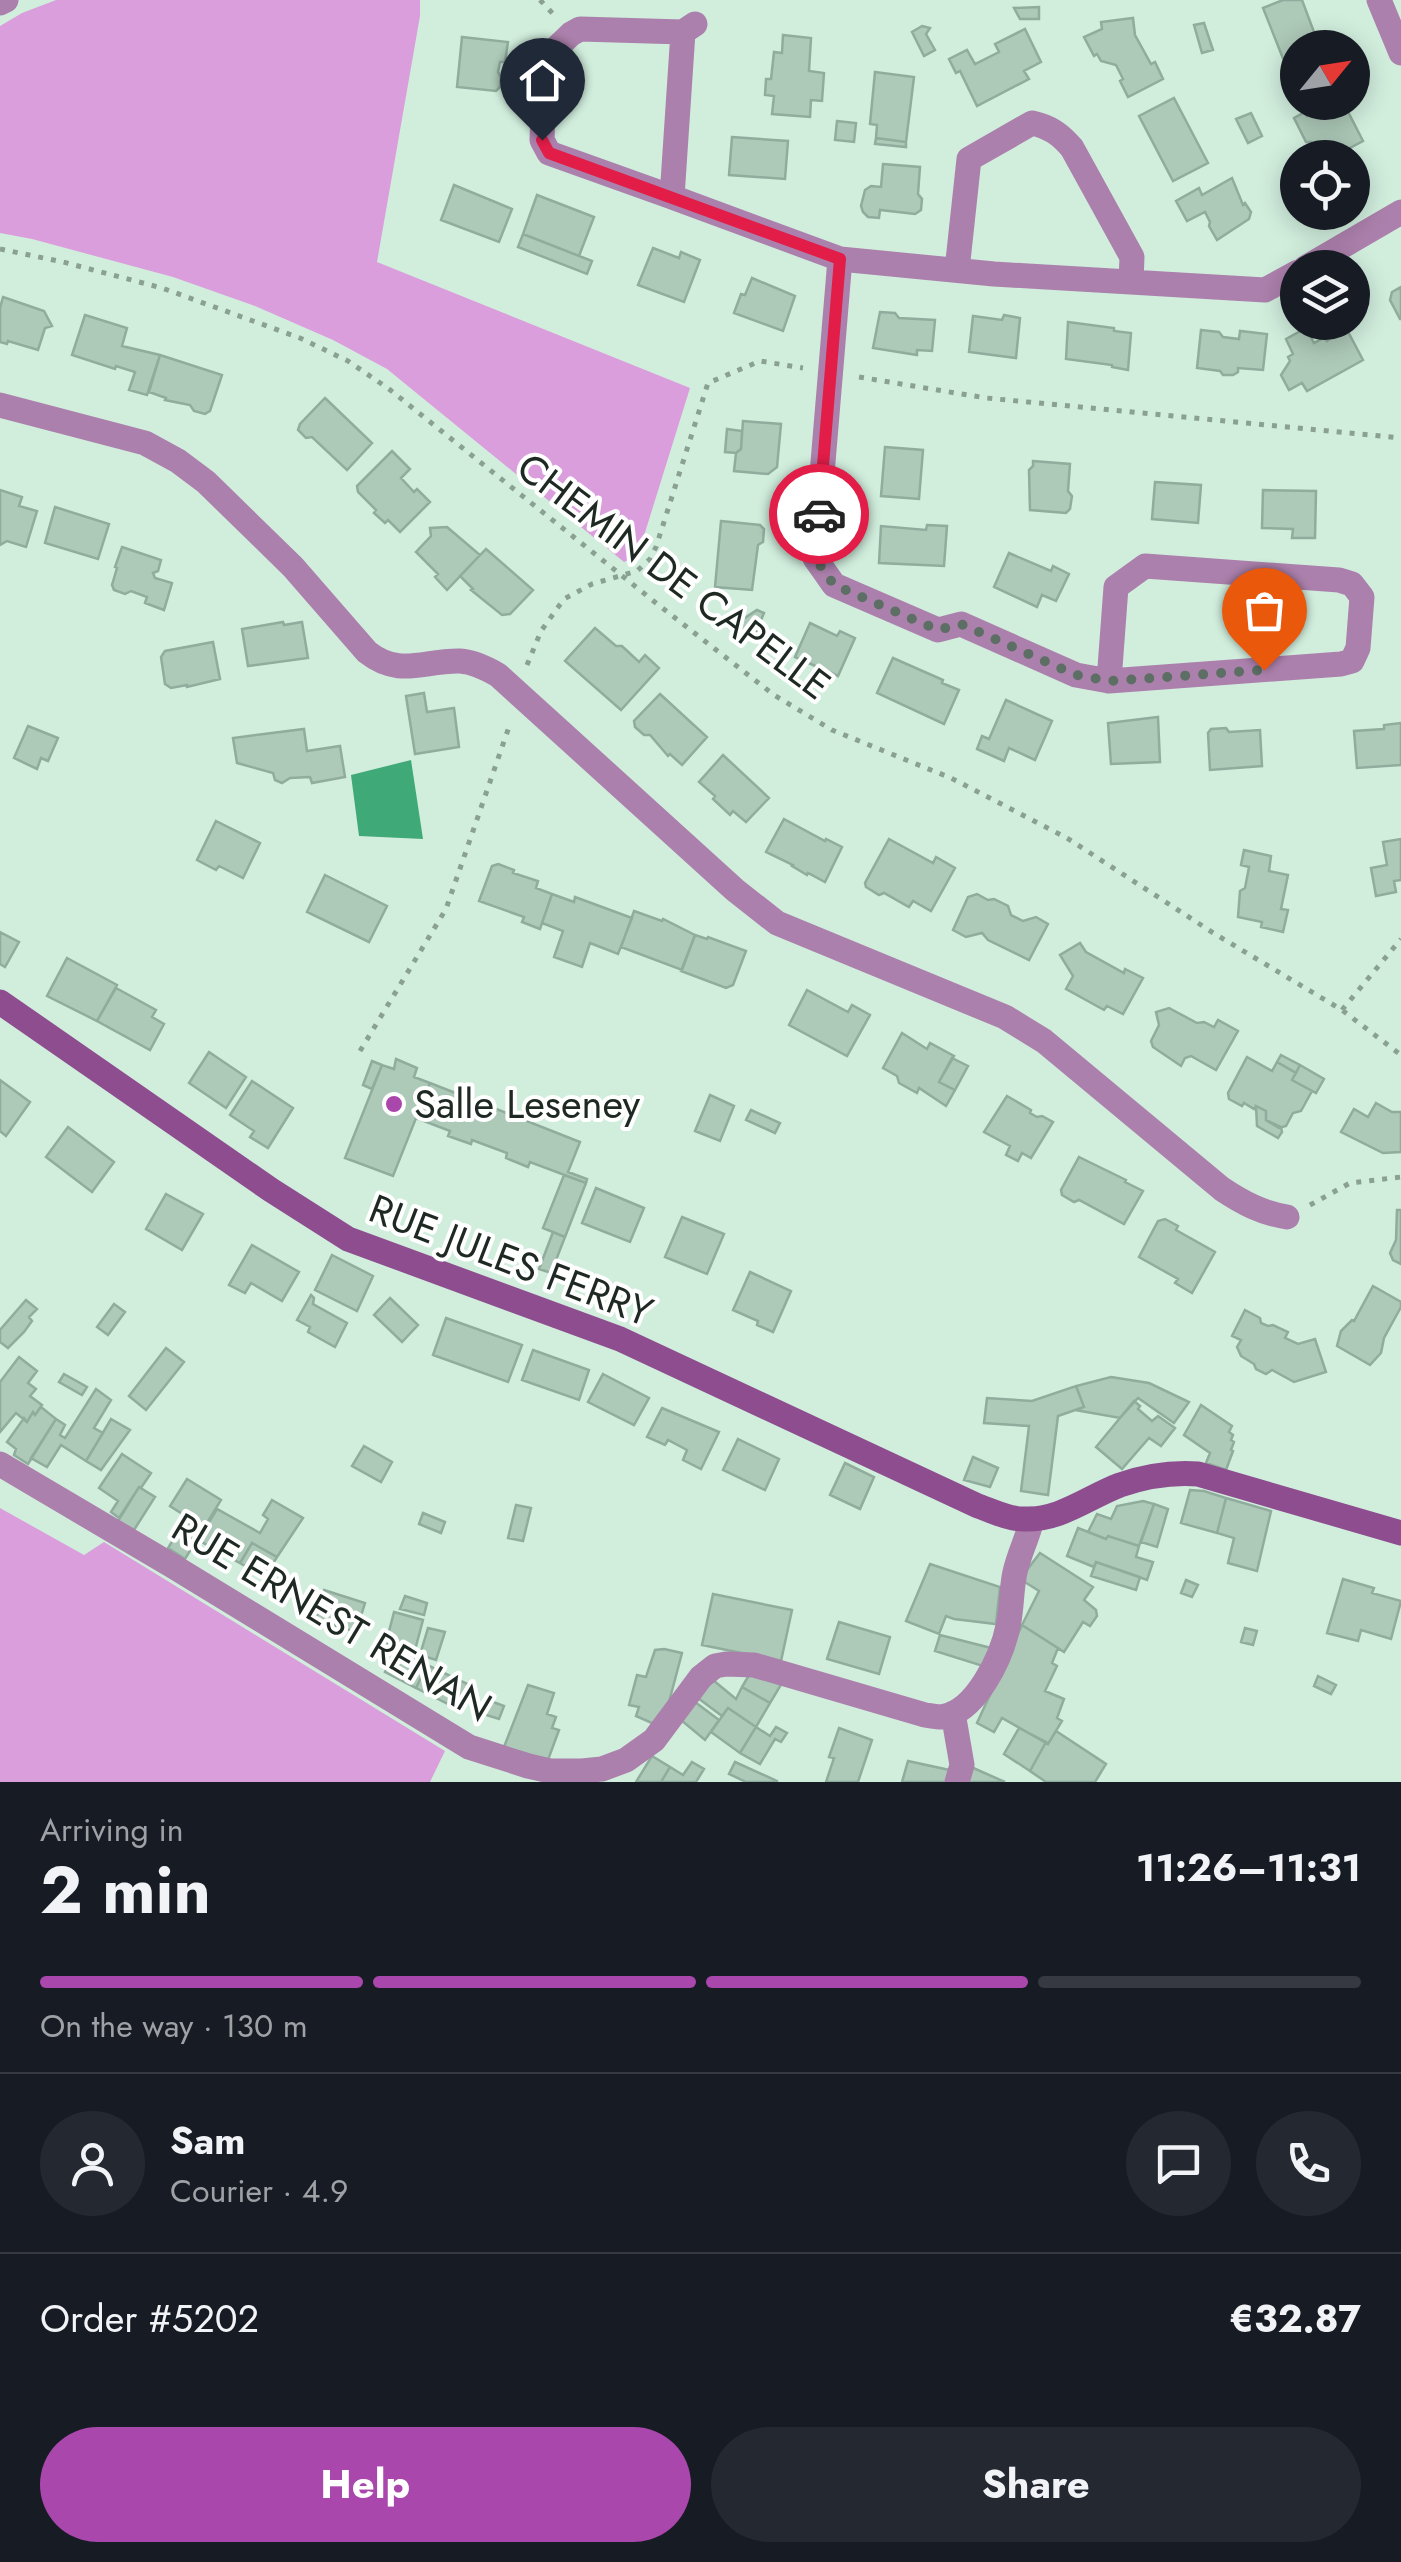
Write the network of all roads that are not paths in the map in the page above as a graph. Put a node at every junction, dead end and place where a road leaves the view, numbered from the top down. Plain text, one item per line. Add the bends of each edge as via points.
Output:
1 (1379, 0) edge
2 (1401, 53) edge
3 (672, 198) junction
4 (1401, 212) edge
5 (1336, 250) edge
6 (840, 259) junction
7 (957, 270) junction
8 (1131, 281) junction
9 (1280, 282) edge
10 (0, 405) edge
11 (1110, 681) junction
12 (0, 1002) edge
13 (1287, 1217) road end
14 (0, 1464) edge
15 (1032, 1519) junction
16 (1401, 1533) edge
17 (952, 1713) junction
18 (957, 1782) edge

1 - 2 street
3 - 3 street via 689,28 571,34 544,60 542,140 549,153
3 - 6 street
4 - 5 street
6 - 7 street
6 - 11 street via 815,558 834,585 938,630 961,624 1076,675
7 - 8 street
7 - 8 street via 969,159 1032,122 1048,126 1072,148 1132,258
8 - 9 street via 1265,290
10 - 13 street via 145,444 178,460 281,555 380,662 393,667 460,661 498,674 777,923 1005,1017 1044,1041 1222,1190
11 - 11 street via 1116,587 1145,566 1339,580 1362,598 1352,661
12 - 15 street, RUE JULES FERRY via 348,1239 609,1334 967,1502
14 - 17 street, RUE ERNEST RENAN via 469,1747 528,1766 582,1771 626,1760 654,1740 701,1677 726,1664 754,1666 925,1715
15 - 16 street via 1118,1486 1182,1473
15 - 17 street via 1003,1645 982,1688
17 - 18 street via 962,1765

